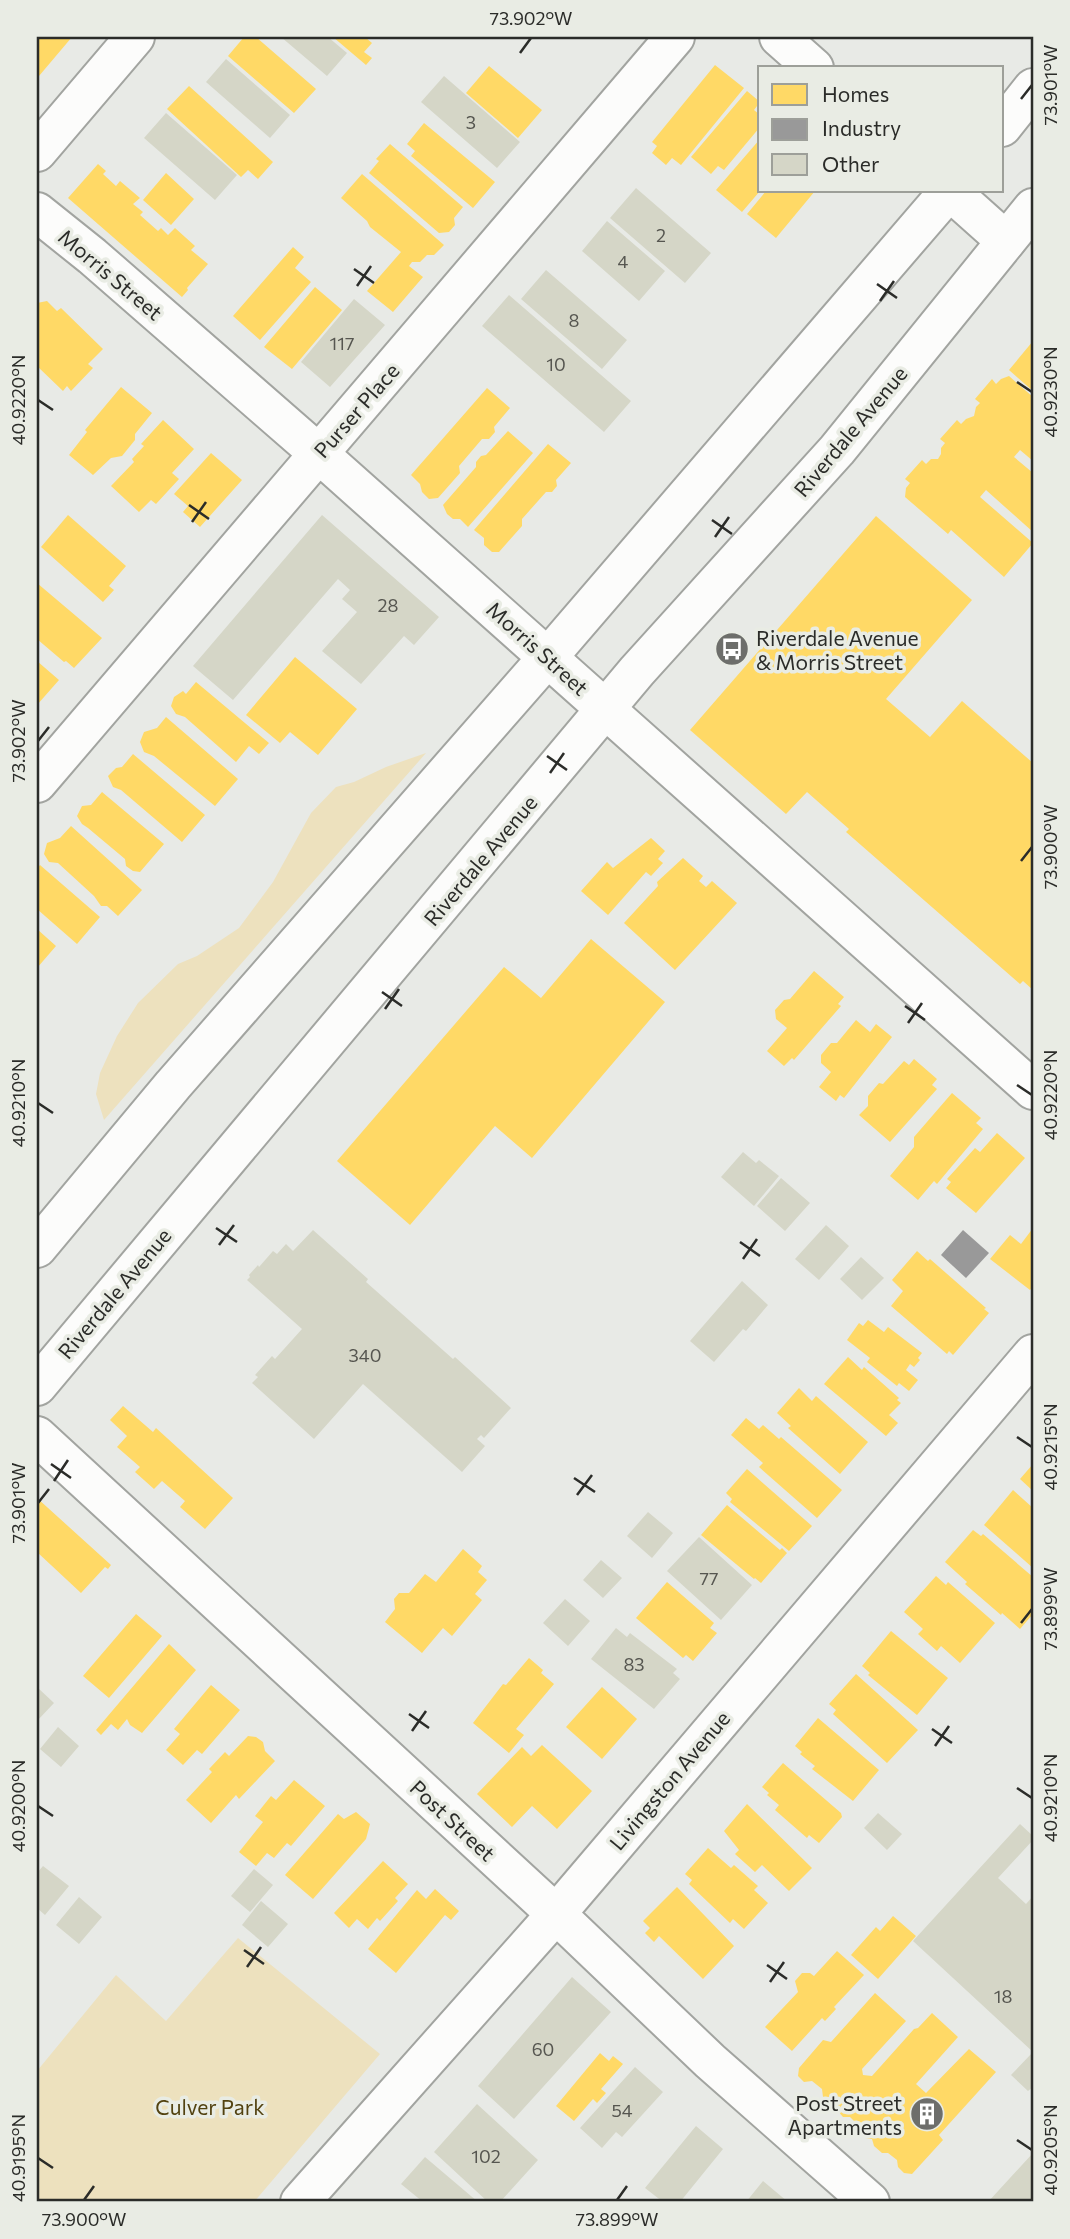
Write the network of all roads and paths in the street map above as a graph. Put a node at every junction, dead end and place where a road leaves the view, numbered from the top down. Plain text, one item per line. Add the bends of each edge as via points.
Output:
1 (135, 37) edge
2 (674, 37) edge
3 (779, 37) edge
4 (812, 66) edge
5 (1033, 88) edge
6 (1004, 124) edge
7 (37, 152) edge
8 (949, 192) edge
9 (951, 192) edge
10 (1033, 208) edge
11 (37, 212) edge
12 (1006, 241) junction
13 (318, 453) junction
14 (548, 656) junction
15 (606, 709) junction
16 (37, 783) edge
17 (1033, 1090) edge
18 (37, 1248) edge
19 (1033, 1354) edge
20 (37, 1386) edge
21 (37, 1436) edge
22 (555, 1914) junction
23 (300, 2202) edge
24 (870, 2202) edge

1 - 7 street
2 - 13 street, Purser Place
3 - 4 street
5 - 6 street
8 - 14 street
9 - 12 street
10 - 12 street, Riverdale Avenue
11 - 13 street, Morris Street
12 - 15 street, Riverdale Avenue via 837,450
13 - 14 street, Morris Street
13 - 16 street, Purser Place
14 - 15 street, Morris Street
14 - 18 street via 173,1085
15 - 17 street, Morris Street
15 - 20 street, Riverdale Avenue
19 - 22 street, Livingston Avenue
21 - 22 street, Post Street
22 - 23 street, Livingston Avenue
22 - 24 street, Post Street via 710,2061

